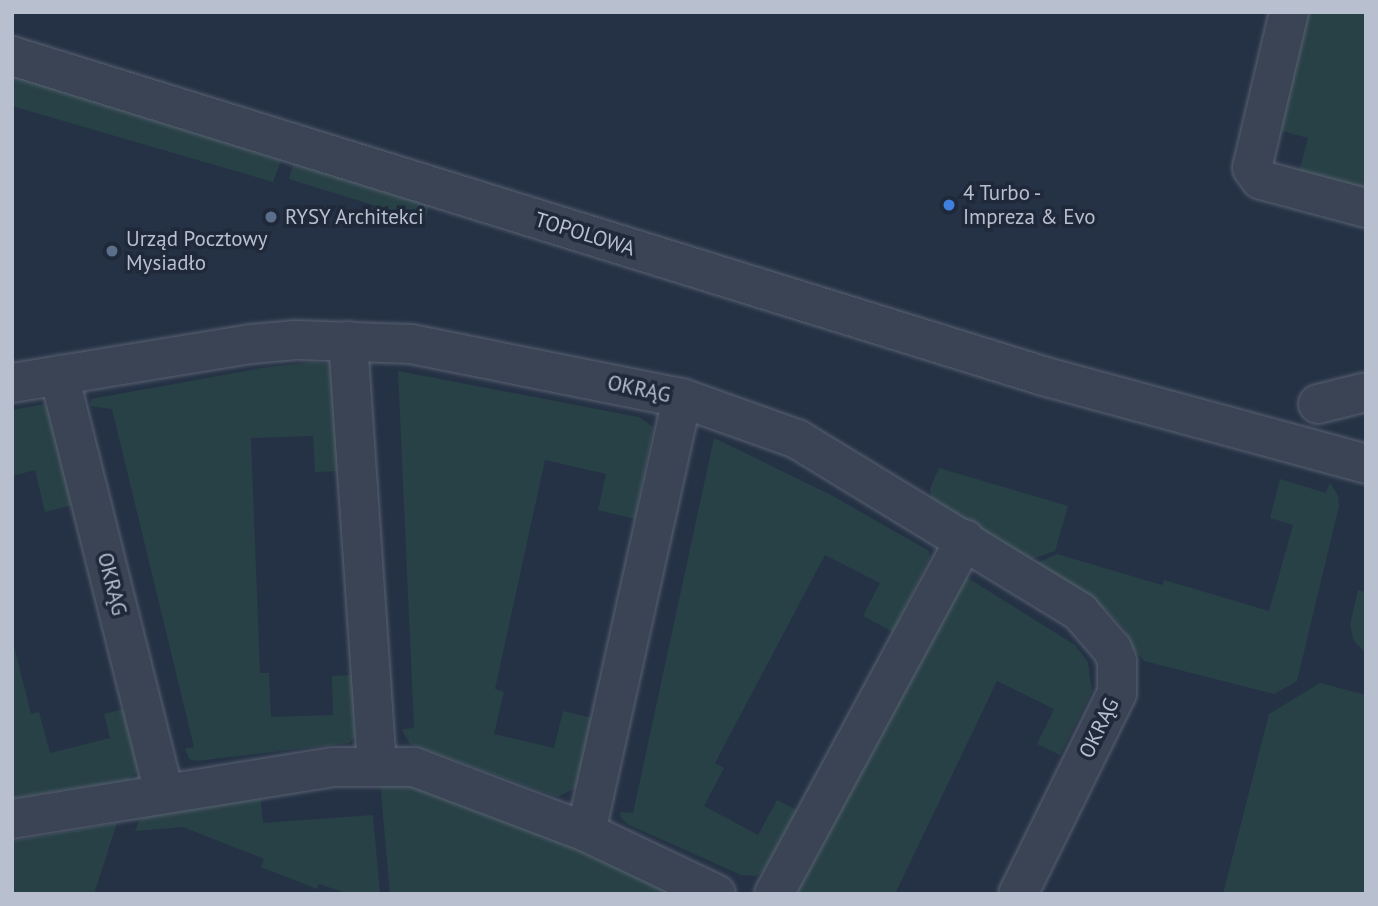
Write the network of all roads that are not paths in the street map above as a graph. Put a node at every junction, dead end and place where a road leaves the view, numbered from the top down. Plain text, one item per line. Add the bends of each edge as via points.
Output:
1 (1289, 12) edge
2 (12, 56) edge
3 (1366, 208) edge
4 (348, 341) junction
5 (59, 375) junction
6 (12, 383) edge
7 (1366, 392) edge
8 (682, 398) junction
9 (1318, 404) dead end
10 (1366, 464) edge
11 (965, 539) junction
12 (377, 765) junction
13 (164, 794) junction
14 (12, 819) edge
15 (586, 832) junction
16 (716, 894) edge
17 (774, 894) edge
18 (1018, 894) edge

1 - 3 street via 1252,168 1261,180
2 - 10 street, TOPOLOWA via 1160,409
4 - 5 street, OKRĄG via 251,344
4 - 8 street, OKRĄG via 411,344
4 - 12 street
5 - 6 street, OKRĄG
5 - 13 street, OKRĄG
7 - 9 street
8 - 11 street, OKRĄG via 797,439
8 - 15 street, OKRĄG
11 - 17 street
11 - 18 street, OKRĄG via 1080,612 1117,661 1117,692
12 - 13 street via 334,766
12 - 15 street via 414,767
13 - 14 street
15 - 16 street

